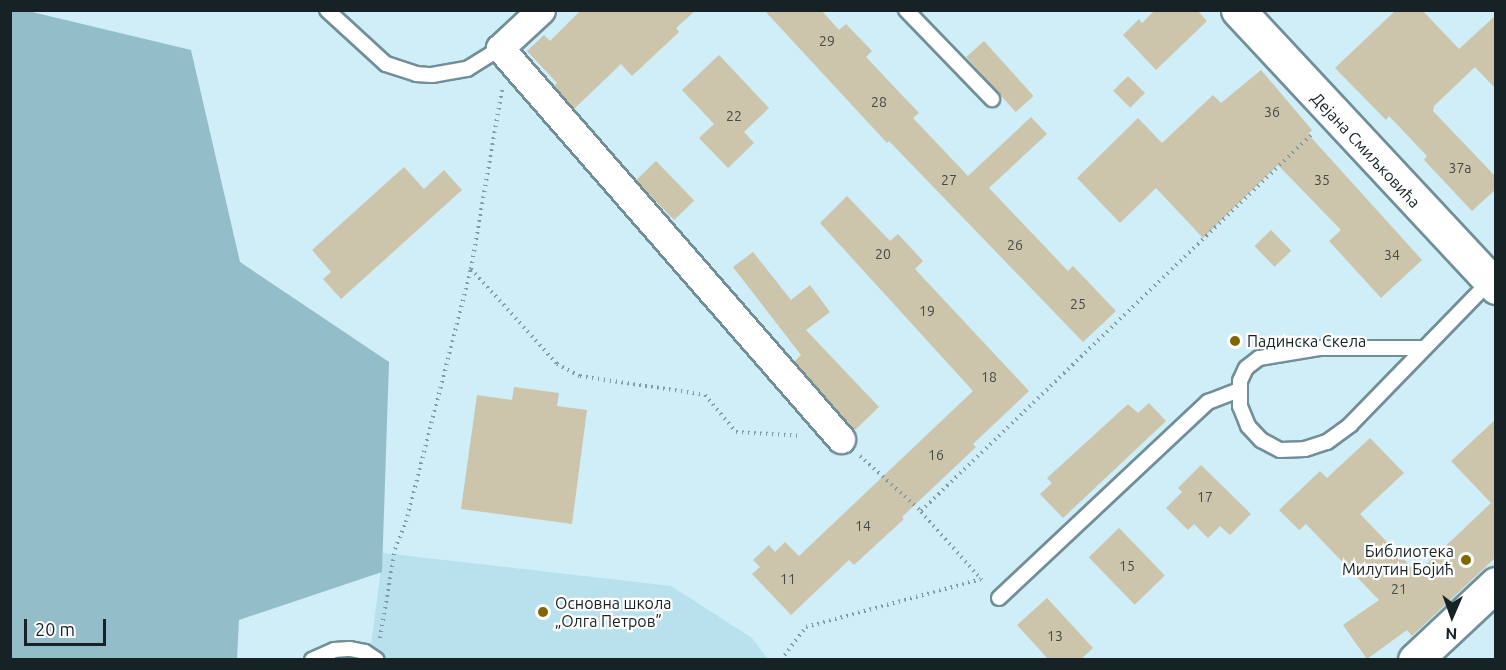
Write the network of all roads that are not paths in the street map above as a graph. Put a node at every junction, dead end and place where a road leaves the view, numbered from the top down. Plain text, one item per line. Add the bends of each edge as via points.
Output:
1 (327, 10) edge
2 (906, 10) edge
3 (1238, 10) edge
4 (531, 14) edge
5 (504, 53) junction
6 (992, 99) dead end
7 (1493, 284) edge
8 (1422, 348) junction
9 (1240, 390) junction
10 (841, 439) road end
11 (1496, 584) edge
12 (999, 598) road end
13 (312, 660) edge
14 (377, 660) edge
15 (1415, 660) edge

1 - 5 lane via 386,64 416,74 467,69
2 - 6 lane
3 - 7 street, Дејана Смиљковића
4 - 5 street
5 - 10 street
7 - 8 lane
8 - 9 lane via 1319,348 1259,358 1246,368
8 - 9 lane via 1350,424 1328,442 1305,449 1280,450 1261,440 1248,426 1240,406
9 - 12 lane via 1208,402
11 - 15 street
13 - 14 lane via 334,650 350,649

